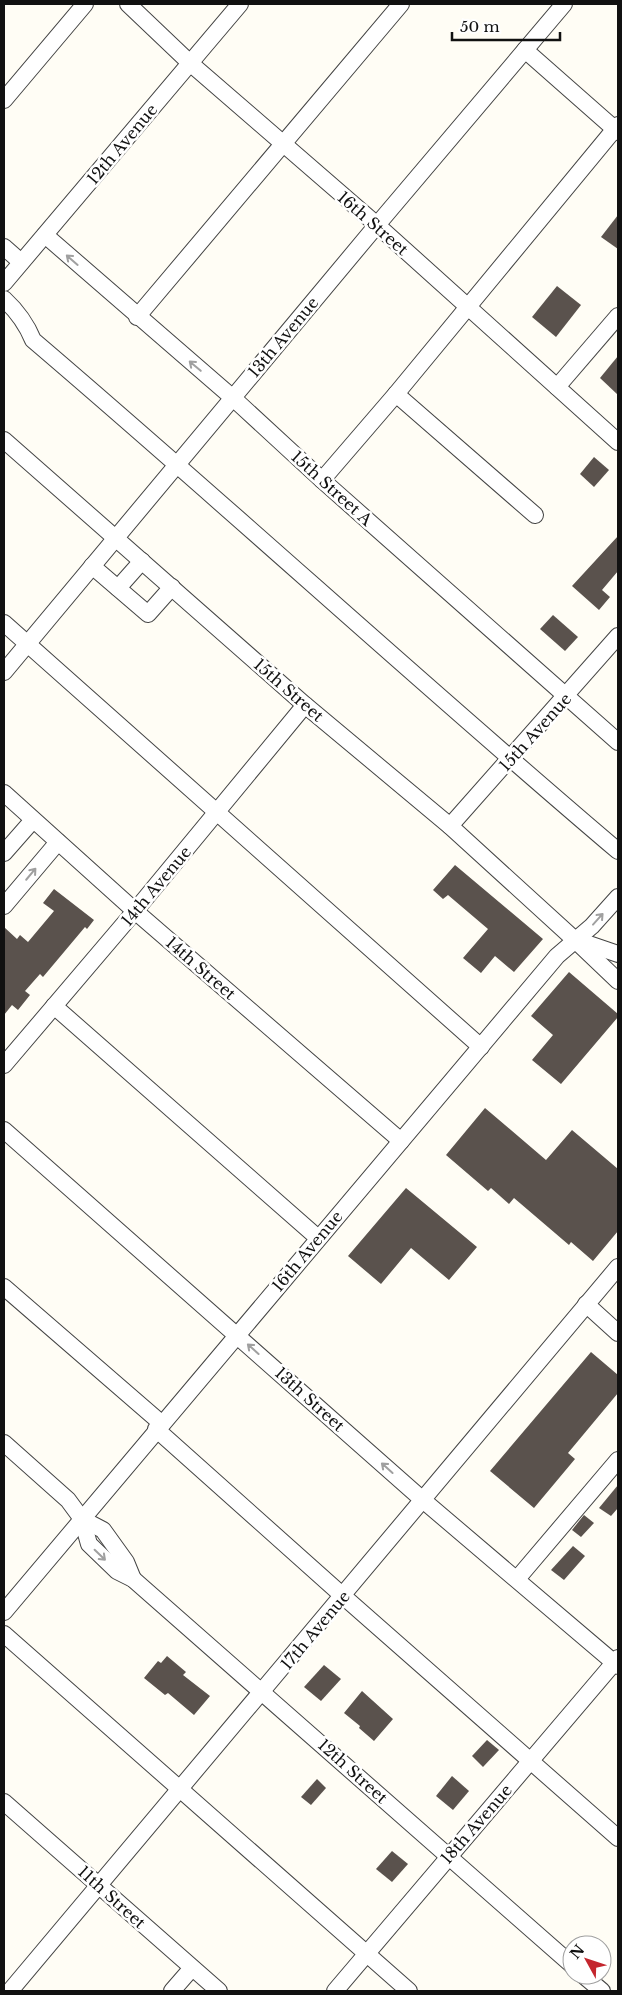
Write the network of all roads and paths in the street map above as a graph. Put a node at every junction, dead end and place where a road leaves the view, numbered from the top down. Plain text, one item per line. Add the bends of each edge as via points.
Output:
1 (85, 4) edge
2 (128, 4) edge
3 (240, 4) edge
4 (401, 4) edge
5 (564, 4) edge
6 (525, 50) junction
7 (190, 63) junction
8 (4, 100) edge
9 (617, 129) edge
10 (283, 144) junction
11 (377, 225) junction
12 (45, 235) junction
13 (4, 248) edge
14 (21, 262) junction
15 (4, 283) edge
16 (4, 299) edge
17 (467, 307) junction
18 (618, 316) edge
19 (137, 317) junction
20 (557, 387) junction
21 (396, 394) junction
22 (233, 398) junction
23 (4, 440) edge
24 (618, 442) edge
25 (178, 463) junction
26 (322, 480) junction
27 (535, 515) dead end
28 (116, 537) junction
29 (142, 560) junction
30 (92, 566) junction
31 (172, 587) junction
32 (118, 588) junction
33 (4, 623) edge
34 (618, 636) edge
35 (27, 644) junction
36 (4, 672) edge
37 (566, 696) junction
38 (305, 705) junction
39 (618, 742) edge
40 (510, 760) junction
41 (4, 793) edge
42 (216, 813) junction
43 (33, 820) junction
44 (450, 826) junction
45 (58, 842) junction
46 (618, 851) edge
47 (4, 853) edge
48 (618, 897) edge
49 (4, 906) edge
50 (135, 911) junction
51 (575, 940) junction
52 (618, 954) edge
53 (618, 981) edge
54 (54, 1006) junction
55 (481, 1047) junction
56 (4, 1065) edge
57 (4, 1130) edge
58 (401, 1141) junction
59 (318, 1238) junction
60 (618, 1267) edge
61 (4, 1286) edge
62 (586, 1304) junction
63 (618, 1332) edge
64 (237, 1334) junction
65 (159, 1426) junction
66 (4, 1443) edge
67 (618, 1460) edge
68 (424, 1501) junction
69 (82, 1519) junction
70 (517, 1579) junction
71 (343, 1596) junction
72 (7, 1602) edge
73 (4, 1634) edge
74 (617, 1662) edge
75 (262, 1691) junction
76 (530, 1760) junction
77 (180, 1788) junction
78 (5, 1805) edge
79 (618, 1838) edge
80 (448, 1856) junction
81 (99, 1885) junction
82 (367, 1954) junction
83 (562, 1956) edge
84 (192, 1968) junction
85 (10, 1991) edge
86 (172, 1991) edge
87 (219, 1991) edge
88 (335, 1991) edge
89 (409, 1991) edge

1 - 8 street
2 - 7 street, 16th Street
3 - 7 street, 12th Avenue
4 - 10 street
5 - 6 street, 13th Avenue
6 - 9 street
6 - 11 street, 13th Avenue
7 - 10 street, 16th Street
7 - 12 street, 12th Avenue
9 - 17 street
10 - 11 street, 16th Street
10 - 19 street
11 - 17 street, 16th Street
11 - 22 street, 13th Avenue
12 - 14 street, 12th Avenue
19 -> 12 street, 15th Street A
13 - 14 street
14 - 15 street, 12th Avenue
16 - 25 street via 18,312 33,340
17 - 20 street, 16th Street
17 - 21 street
18 - 20 street
22 -> 19 street, 15th Street A
20 - 24 street, 16th Street
21 - 26 street
21 - 27 street
22 - 25 street, 13th Avenue
22 - 26 street, 15th Street A
23 - 28 street, 15th Street
25 - 28 street, 13th Avenue
25 - 40 street
26 - 37 street, 15th Street A
28 - 29 street, 15th Street
28 - 30 street, 13th Avenue
29 - 31 street, 15th Street
29 - 32 street
30 - 32 street
30 - 35 street, 13th Avenue
31 - 32 street via 148,614
31 - 38 street, 15th Street
33 - 35 street
34 - 37 street, 15th Avenue
35 - 36 street, 13th Avenue
35 - 42 street
37 - 39 street, 15th Street A
37 - 40 street, 15th Avenue
38 - 42 street, 14th Avenue
38 - 44 street, 15th Street
40 - 44 street, 15th Avenue
40 - 46 street
41 - 43 street, 14th Street
42 - 50 street, 14th Avenue
42 - 55 street
43 - 45 street, 14th Street
43 - 47 street
44 - 51 street, 15th Street
49 -> 45 street
45 - 50 street, 14th Street
51 -> 48 street, 16th Avenue
50 - 54 street, 14th Avenue
50 - 58 street, 14th Street
51 - 52 street
51 - 53 street, 15th Street
51 - 55 street, 16th Avenue
54 - 56 street, 14th Avenue
54 - 59 street
55 - 58 street, 16th Avenue
57 - 64 street, 13th Street
58 - 59 street, 16th Avenue
59 - 64 street, 16th Avenue
60 - 62 street, 17th Avenue
61 - 65 street
62 - 63 street
62 - 68 street, 17th Avenue
64 - 65 street, 16th Avenue
68 -> 64 street, 13th Street
65 - 69 street, 16th Avenue
65 - 71 street
66 - 69 street, 12th Street via 68,1500
67 - 70 street
68 - 70 street, 13th Street
68 - 71 street, 17th Avenue
69 - 72 street, 16th Avenue
69 - 75 street, 12th Street via 89,1544
70 - 74 street, 13th Street
71 - 75 street, 17th Avenue
71 - 76 street
73 - 77 street
74 - 76 street, 18th Avenue
75 - 77 street, 17th Avenue
75 - 80 street, 12th Street
76 - 79 street
76 - 80 street, 18th Avenue
77 - 81 street, 17th Avenue
77 - 82 street
78 - 81 street, 11th Street
80 - 82 street, 18th Avenue
80 - 83 street, 12th Street
81 - 84 street, 11th Street
81 - 85 street, 17th Avenue
82 - 88 street, 18th Avenue
82 - 89 street
84 - 86 street
84 - 87 street, 11th Street

